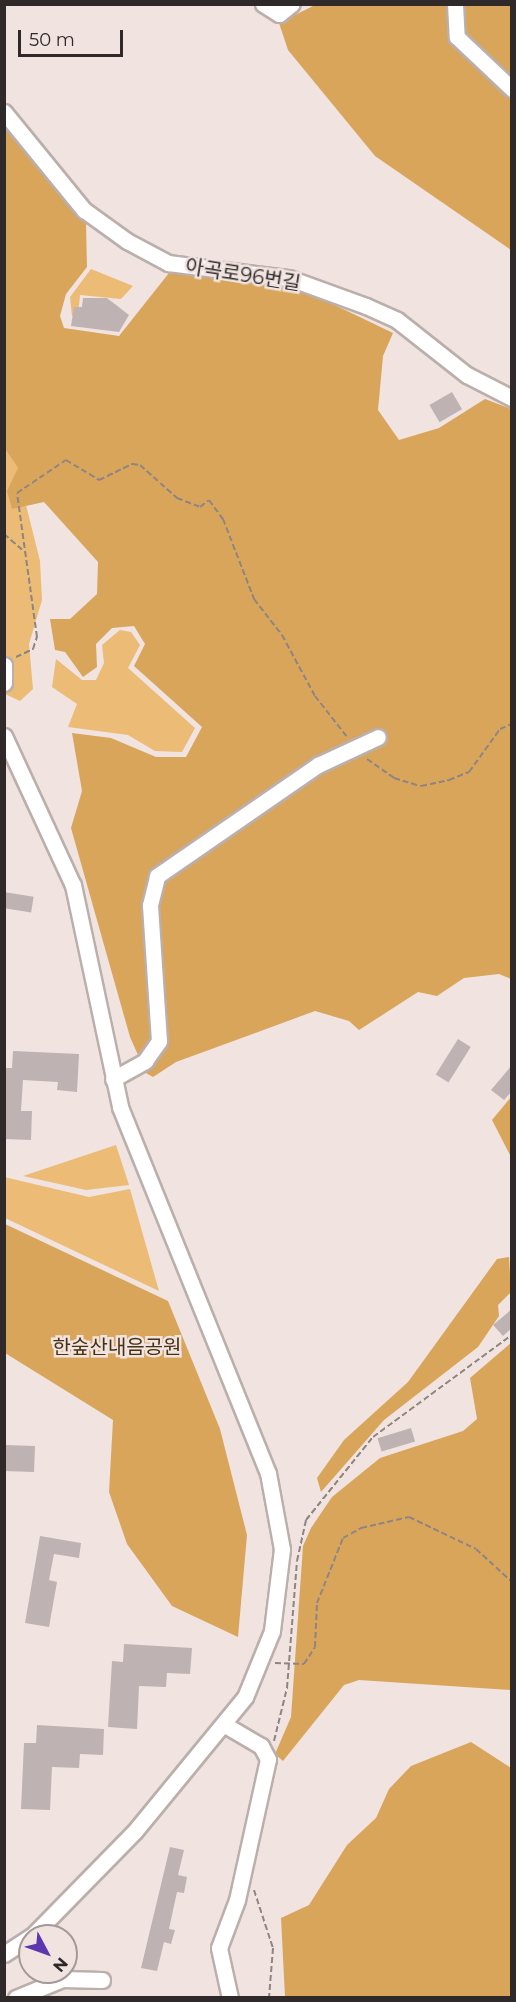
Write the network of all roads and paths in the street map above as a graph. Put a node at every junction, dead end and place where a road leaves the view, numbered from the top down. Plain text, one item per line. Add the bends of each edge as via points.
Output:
1 (263, 4) edge
2 (292, 4) edge
3 (455, 4) edge
4 (512, 88) edge
5 (4, 112) edge
6 (512, 398) edge
7 (4, 534) edge
8 (27, 554) junction
9 (8, 660) edge
10 (4, 683) edge
11 (512, 724) edge
12 (4, 736) edge
13 (378, 737) dead end
14 (356, 747) junction
15 (113, 1079) junction
16 (512, 1335) edge
17 (512, 1582) edge
18 (291, 1662) junction
19 (261, 1664) junction
20 (225, 1725) junction
21 (267, 1754) junction
22 (243, 1875) junction
23 (44, 1924) edge
24 (18, 1945) edge
25 (4, 1954) edge
26 (102, 1980) dead end
27 (16, 1998) edge
28 (230, 1998) edge
29 (269, 1998) edge

1 - 2 street via 279,14
3 - 4 street via 457,37
5 - 6 street, 아곡로96번길 via 84,210 127,240 168,263 289,278 366,306 397,320 467,375
7 - 8 path
8 - 9 path via 37,637 22,658
8 - 14 path via 17,493 66,460 99,480 132,464 140,465 177,498 200,507 209,500 223,519 254,599 282,635 315,696
9 - 10 street
11 - 14 path via 500,729 469,772 421,786 378,769
12 - 15 street via 73,885
13 - 14 street
14 - 15 street via 318,765 157,876 150,905 159,1041 145,1061
15 - 19 street via 184,1276 272,1486 281,1534 281,1580
16 - 18 path via 373,1437 306,1520 297,1561
17 - 18 path via 476,1549 410,1517 361,1528 343,1538 317,1603 315,1647 304,1664
18 - 19 path
18 - 21 path via 280,1731
19 - 20 street
20 - 21 street
20 - 23 street via 100,1869
21 - 22 street
22 - 28 street via 219,1948
22 - 29 path via 257,1893 270,1930
24 - 25 street
26 - 27 street via 62,1979

